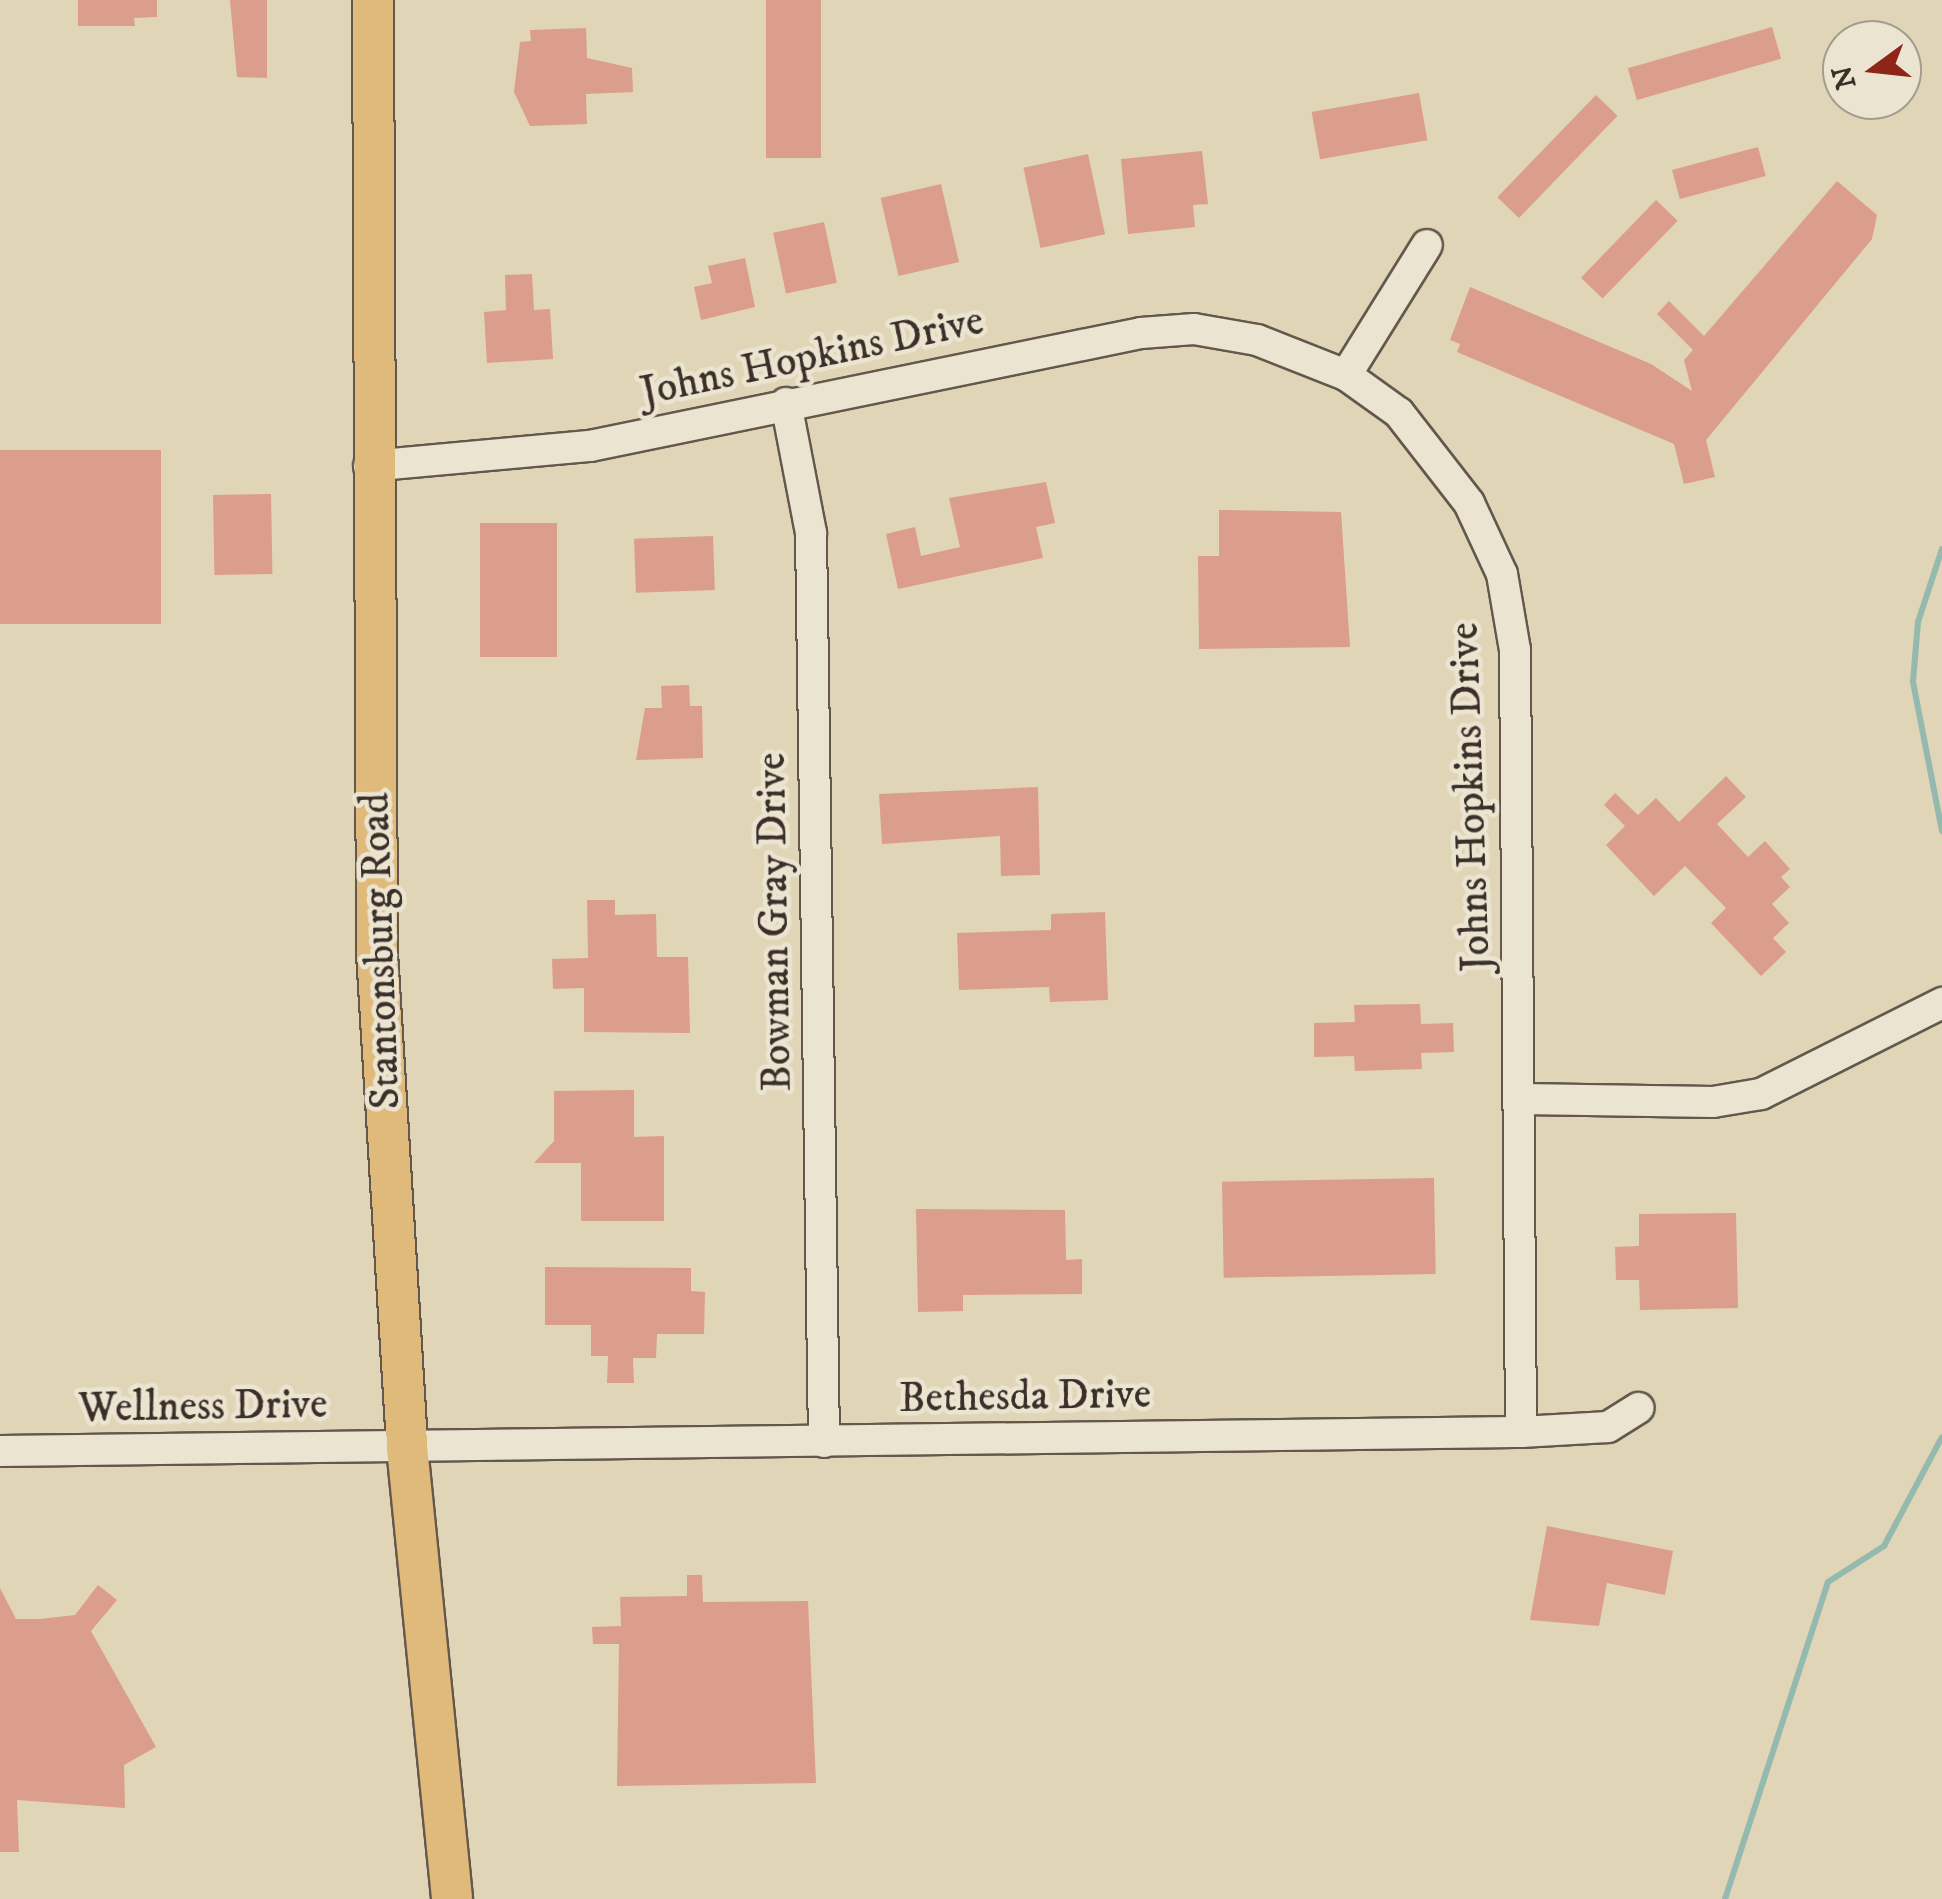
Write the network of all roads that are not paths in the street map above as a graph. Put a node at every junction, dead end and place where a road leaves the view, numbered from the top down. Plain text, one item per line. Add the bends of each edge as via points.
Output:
1 (372, 0) edge
2 (1426, 245) dead end
3 (1346, 375) junction
4 (786, 403) junction
5 (369, 466) junction
6 (1942, 1003) edge
7 (1523, 1100) junction
8 (1638, 1408) dead end
9 (1522, 1432) junction
10 (824, 1442) junction
11 (407, 1447) junction
12 (0, 1451) edge
13 (452, 1899) edge

1 - 5 main road, Stantonsburg Road
2 - 3 street
3 - 4 street, Johns Hopkins Drive via 1257,340 1194,329 1141,332
3 - 7 street, Johns Hopkins Drive via 1436,452 1502,574 1516,650
4 - 5 street, Johns Hopkins Drive via 590,446
4 - 10 street, Bowman Gray Drive via 811,533
5 - 11 main road, Stantonsburg Road via 377,953
6 - 7 street via 1761,1094 1713,1102
7 - 9 street, Johns Hopkins Drive
8 - 9 street, Bethesda Drive via 1608,1426
9 - 10 street, Bethesda Drive
10 - 11 street, Bethesda Drive
11 - 12 street, Wellness Drive
11 - 13 main road, Stantonsburg Road

